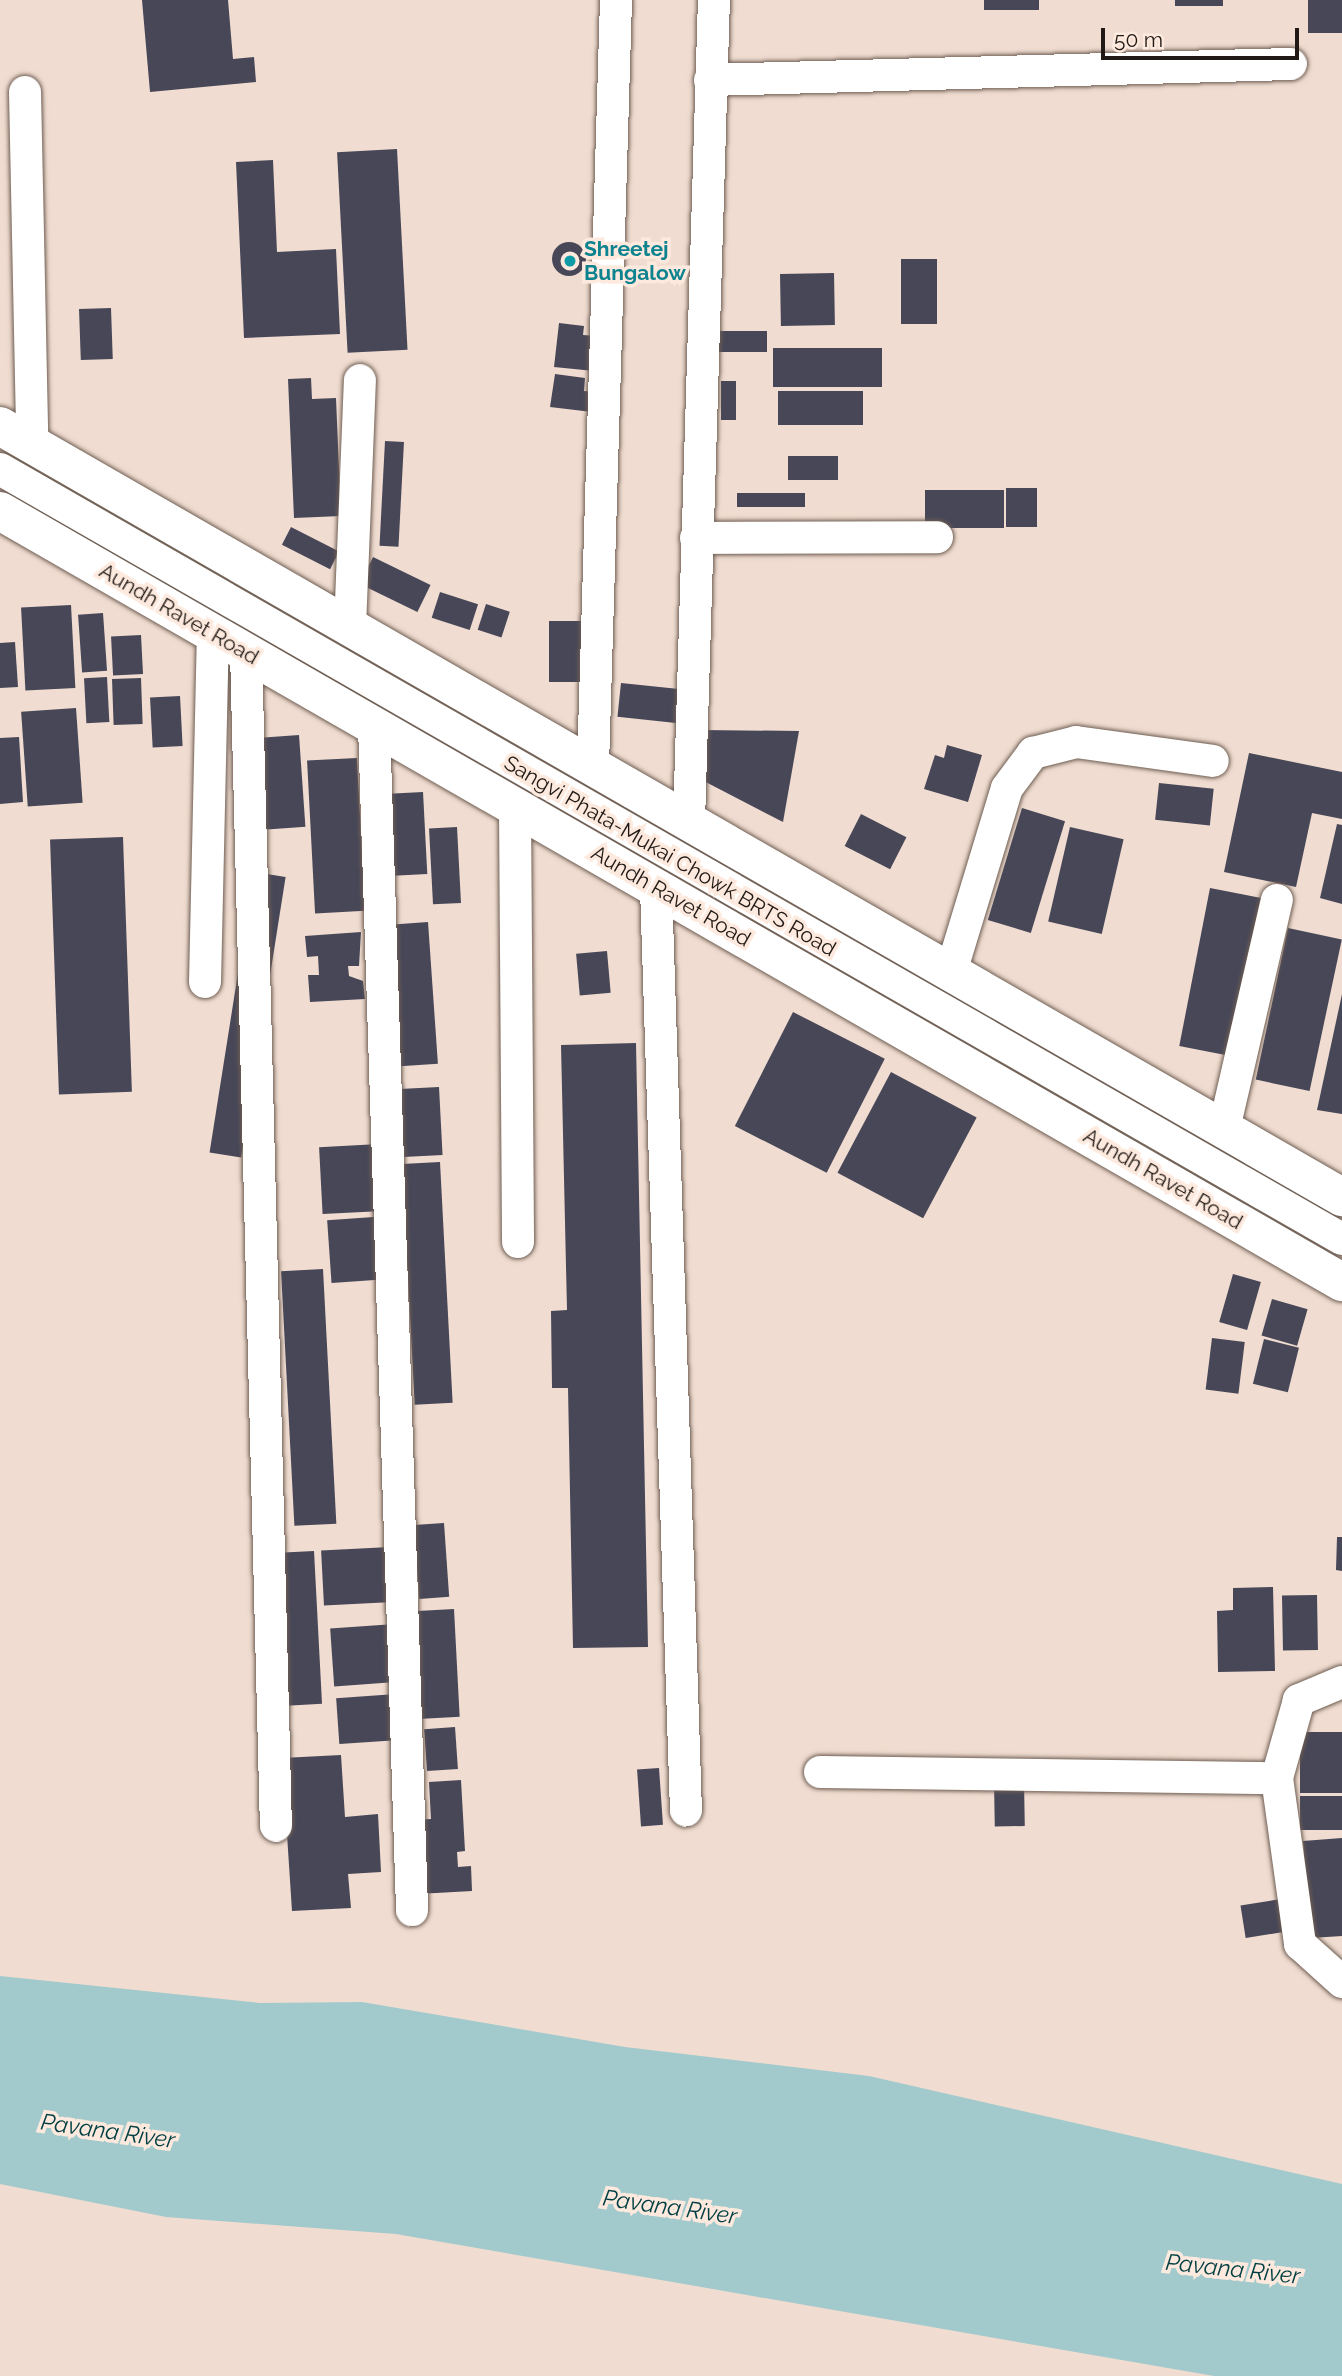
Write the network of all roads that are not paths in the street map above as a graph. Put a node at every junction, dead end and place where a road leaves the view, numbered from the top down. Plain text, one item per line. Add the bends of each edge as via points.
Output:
1 (616, 0) edge
2 (714, 0) edge
3 (1291, 64) dead end
4 (710, 80) junction
5 (25, 92) dead end
6 (360, 380) dead end
7 (16, 433) edge
8 (0, 469) edge
9 (0, 511) edge
10 (937, 537) dead end
11 (696, 538) junction
12 (350, 627) junction
13 (213, 633) junction
14 (246, 652) junction
15 (374, 726) junction
16 (1213, 761) dead end
17 (593, 766) junction
18 (515, 807) junction
19 (689, 821) junction
20 (656, 888) junction
21 (1277, 900) dead end
22 (951, 972) junction
23 (205, 982) dead end
24 (1224, 1129) junction
25 (1342, 1196) edge
26 (1342, 1239) edge
27 (518, 1242) dead end
28 (1342, 1282) edge
29 (1342, 1682) edge
30 (820, 1772) dead end
31 (1278, 1778) junction
32 (686, 1811) dead end
33 (276, 1826) dead end
34 (412, 1910) dead end
35 (1342, 1982) edge

1 - 17 street
2 - 4 street
3 - 4 street
4 - 11 street
5 - 7 street
6 - 12 street
7 - 12 main road
8 - 26 street, Sangvi Phata-Mukai Chowk BRTS Road
9 - 13 main road, Aundh Ravet Road
10 - 11 street
11 - 19 street
12 - 17 main road
13 - 14 main road, Aundh Ravet Road
13 - 23 street
14 - 15 main road, Aundh Ravet Road
14 - 33 street
15 - 18 main road, Aundh Ravet Road
15 - 34 street
16 - 22 street via 1076,742 1033,753 1007,789
17 - 19 main road
18 - 20 main road, Aundh Ravet Road
18 - 27 street
19 - 22 main road
20 - 28 main road, Aundh Ravet Road
20 - 32 street
21 - 24 street
22 - 24 main road
24 - 25 main road
29 - 31 street via 1299,1700 1289,1717
30 - 31 street
31 - 35 street via 1300,1944

